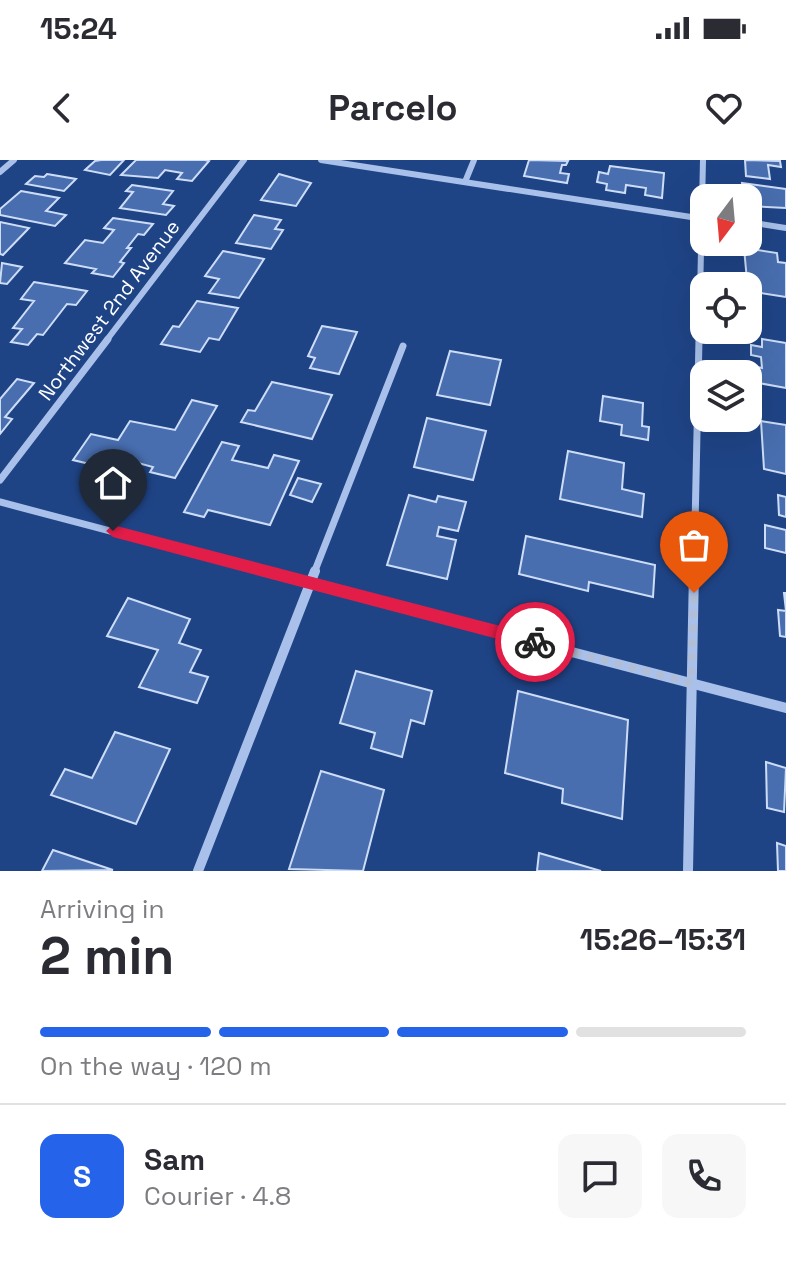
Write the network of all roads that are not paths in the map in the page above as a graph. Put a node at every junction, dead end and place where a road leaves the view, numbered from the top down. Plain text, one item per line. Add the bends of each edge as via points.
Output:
1 (14, 160) edge
2 (244, 160) edge
3 (321, 160) edge
4 (474, 160) edge
5 (703, 160) edge
6 (0, 172) edge
7 (465, 182) junction
8 (703, 184) edge
9 (690, 217) edge
10 (762, 224) edge
11 (786, 228) edge
12 (702, 256) edge
13 (403, 346) dead end
14 (0, 480) edge
15 (0, 502) edge
16 (310, 583) junction
17 (691, 683) junction
18 (786, 708) edge
19 (198, 871) edge
20 (688, 871) edge

1 - 6 street
2 - 14 street, Northwest 2nd Avenue
3 - 7 street
4 - 7 street
5 - 8 street
7 - 9 street
10 - 11 street
12 - 17 street
13 - 16 street
15 - 16 street
16 - 17 street
16 - 19 street
17 - 18 street
17 - 20 street

